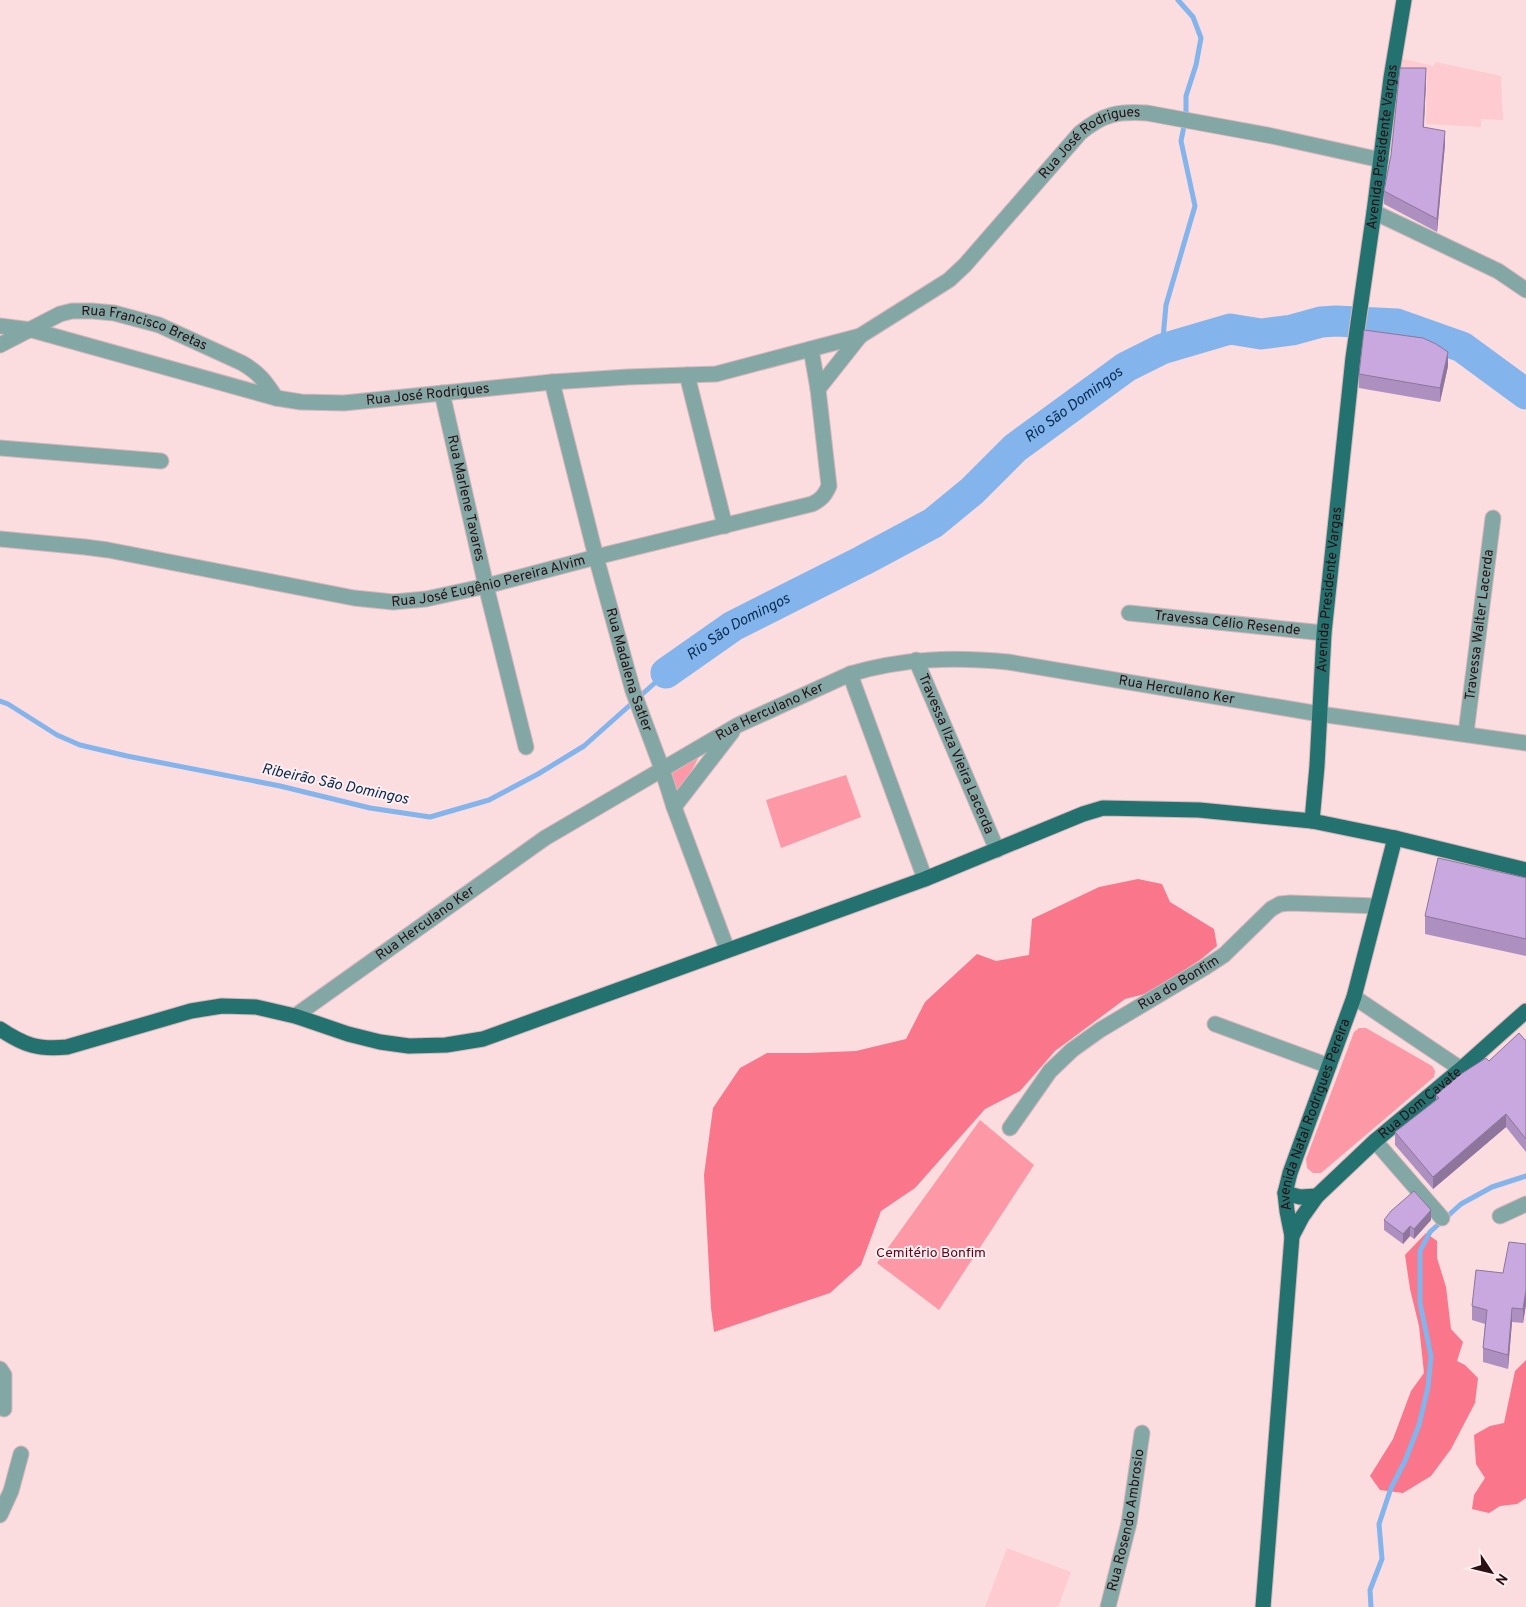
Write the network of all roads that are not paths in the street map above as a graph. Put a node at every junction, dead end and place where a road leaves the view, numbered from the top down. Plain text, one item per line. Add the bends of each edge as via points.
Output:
1 (1404, 0) edge
2 (1381, 160) junction
3 (1374, 212) junction
4 (1526, 290) edge
5 (0, 326) edge
6 (32, 330) junction
7 (860, 336) junction
8 (0, 345) edge
9 (811, 349) junction
10 (687, 375) junction
11 (552, 382) junction
12 (818, 389) junction
13 (442, 393) junction
14 (276, 398) junction
15 (0, 448) edge
16 (161, 461) dead end
17 (1493, 518) dead end
18 (724, 526) junction
19 (0, 538) edge
20 (596, 557) junction
21 (486, 586) junction
22 (1130, 613) dead end
23 (1324, 633) junction
24 (916, 660) junction
25 (850, 674) junction
26 (1320, 714) junction
27 (738, 725) junction
28 (1466, 733) junction
29 (1526, 743) edge
30 (526, 747) dead end
31 (662, 769) junction
32 (674, 807) junction
33 (1312, 821) junction
34 (1395, 838) junction
35 (997, 850) junction
36 (1526, 870) edge
37 (925, 879) junction
38 (1377, 906) junction
39 (727, 949) junction
40 (1354, 997) junction
41 (1526, 1011) edge
42 (295, 1016) junction
43 (1215, 1024) dead end
44 (0, 1029) edge
45 (1329, 1066) junction
46 (1461, 1069) junction
47 (1010, 1128) dead end
48 (1375, 1141) junction
49 (1285, 1193) junction
50 (1316, 1196) junction
51 (1526, 1204) edge
52 (1500, 1216) dead end
53 (1442, 1218) dead end
54 (1292, 1236) junction
55 (0, 1369) edge
56 (4, 1409) dead end
57 (1142, 1433) dead end
58 (21, 1454) dead end
59 (0, 1515) edge
60 (1108, 1607) edge
61 (1263, 1607) edge

1 - 2 main road, Avenida Presidente Vargas
2 - 3 main road, Avenida Presidente Vargas
2 - 7 street, Rua José Rodrigues via 1147,113 1108,115 1094,122 1069,144 965,266 949,280
3 - 4 street via 1498,271
3 - 23 main road, Avenida Presidente Vargas via 1353,358
5 - 6 street, Rua José Rodrigues
6 - 8 street, Rua Francisco Bretas
6 - 14 street, Rua José Rodrigues
6 - 14 street, Rua Francisco Bretas via 60,314 72,312 114,313 140,319 248,367 263,378
7 - 9 street, Rua José Rodrigues
7 - 12 street, Rua José Rodrigues
9 - 10 street, Rua José Rodrigues via 716,374
9 - 12 street, Rua José Eugênio Pereira Alvim
10 - 11 street, Rua José Rodrigues
10 - 18 street
11 - 13 street, Rua José Rodrigues
11 - 20 street, Rua Madalena Satler
12 - 18 street, Rua José Eugênio Pereira Alvim via 828,486 825,494 812,504
13 - 14 street, Rua José Rodrigues via 344,403
13 - 21 street, Rua Marlene Tavares
15 - 16 street
17 - 28 street, Travessa Walter Lacerda
18 - 20 street, Rua José Eugênio Pereira Alvim
19 - 21 street, Rua José Eugênio Pereira Alvim via 85,546 354,598 393,602 426,599
20 - 21 street, Rua José Eugênio Pereira Alvim
20 - 31 street, Rua Madalena Satler via 633,691
21 - 30 street, Rua Marlene Tavares
22 - 23 street, Travessa Célio Resende
23 - 26 main road, Avenida Presidente Vargas
24 - 25 street, Rua Herculano Ker
24 - 26 street, Rua Herculano Ker via 972,658 1008,662
24 - 35 street, Travessa Ilza Vieira Lacerda
25 - 27 street, Rua Herculano Ker
25 - 37 street
26 - 28 street, Rua Herculano Ker
26 - 33 main road, Avenida Presidente Vargas
27 - 31 street, Rua Herculano Ker
27 - 32 street
28 - 29 street, Rua Herculano Ker
31 - 32 street, Rua Madalena Satler
31 - 42 street, Rua Herculano Ker via 545,838
32 - 39 street, Rua Madalena Satler
33 - 34 main road
33 - 35 main road via 1199,810 1104,808
34 - 36 main road
34 - 38 main road, Avenida Natal Rodrigues Pereira
35 - 37 main road
37 - 39 main road
38 - 40 main road, Avenida Natal Rodrigues Pereira
38 - 47 street, Rua do Bonfim via 1290,903 1271,909 1224,955 1072,1050 1050,1071
39 - 42 main road via 483,1039 446,1045 409,1046 380,1042
40 - 45 main road, Avenida Natal Rodrigues Pereira
40 - 46 street
41 - 46 main road, Rua Dom Cavate
42 - 44 main road via 256,1007 222,1006 191,1011 52,1049 36,1047
43 - 45 street
45 - 49 main road, Avenida Natal Rodrigues Pereira
46 - 48 main road, Rua Dom Cavate
48 - 50 main road, Rua Dom Cavate
48 - 53 street
49 - 50 main road via 1300,1197
49 - 54 main road, Avenida Natal Rodrigues Pereira
50 - 54 main road, Rua Dom Cavate
51 - 52 street
54 - 61 main road, Avenida Natal Rodrigues Pereira
55 - 56 street via 4,1375
57 - 60 street, Rua Rosendo Ambrosio via 1129,1523
58 - 59 street via 11,1491

